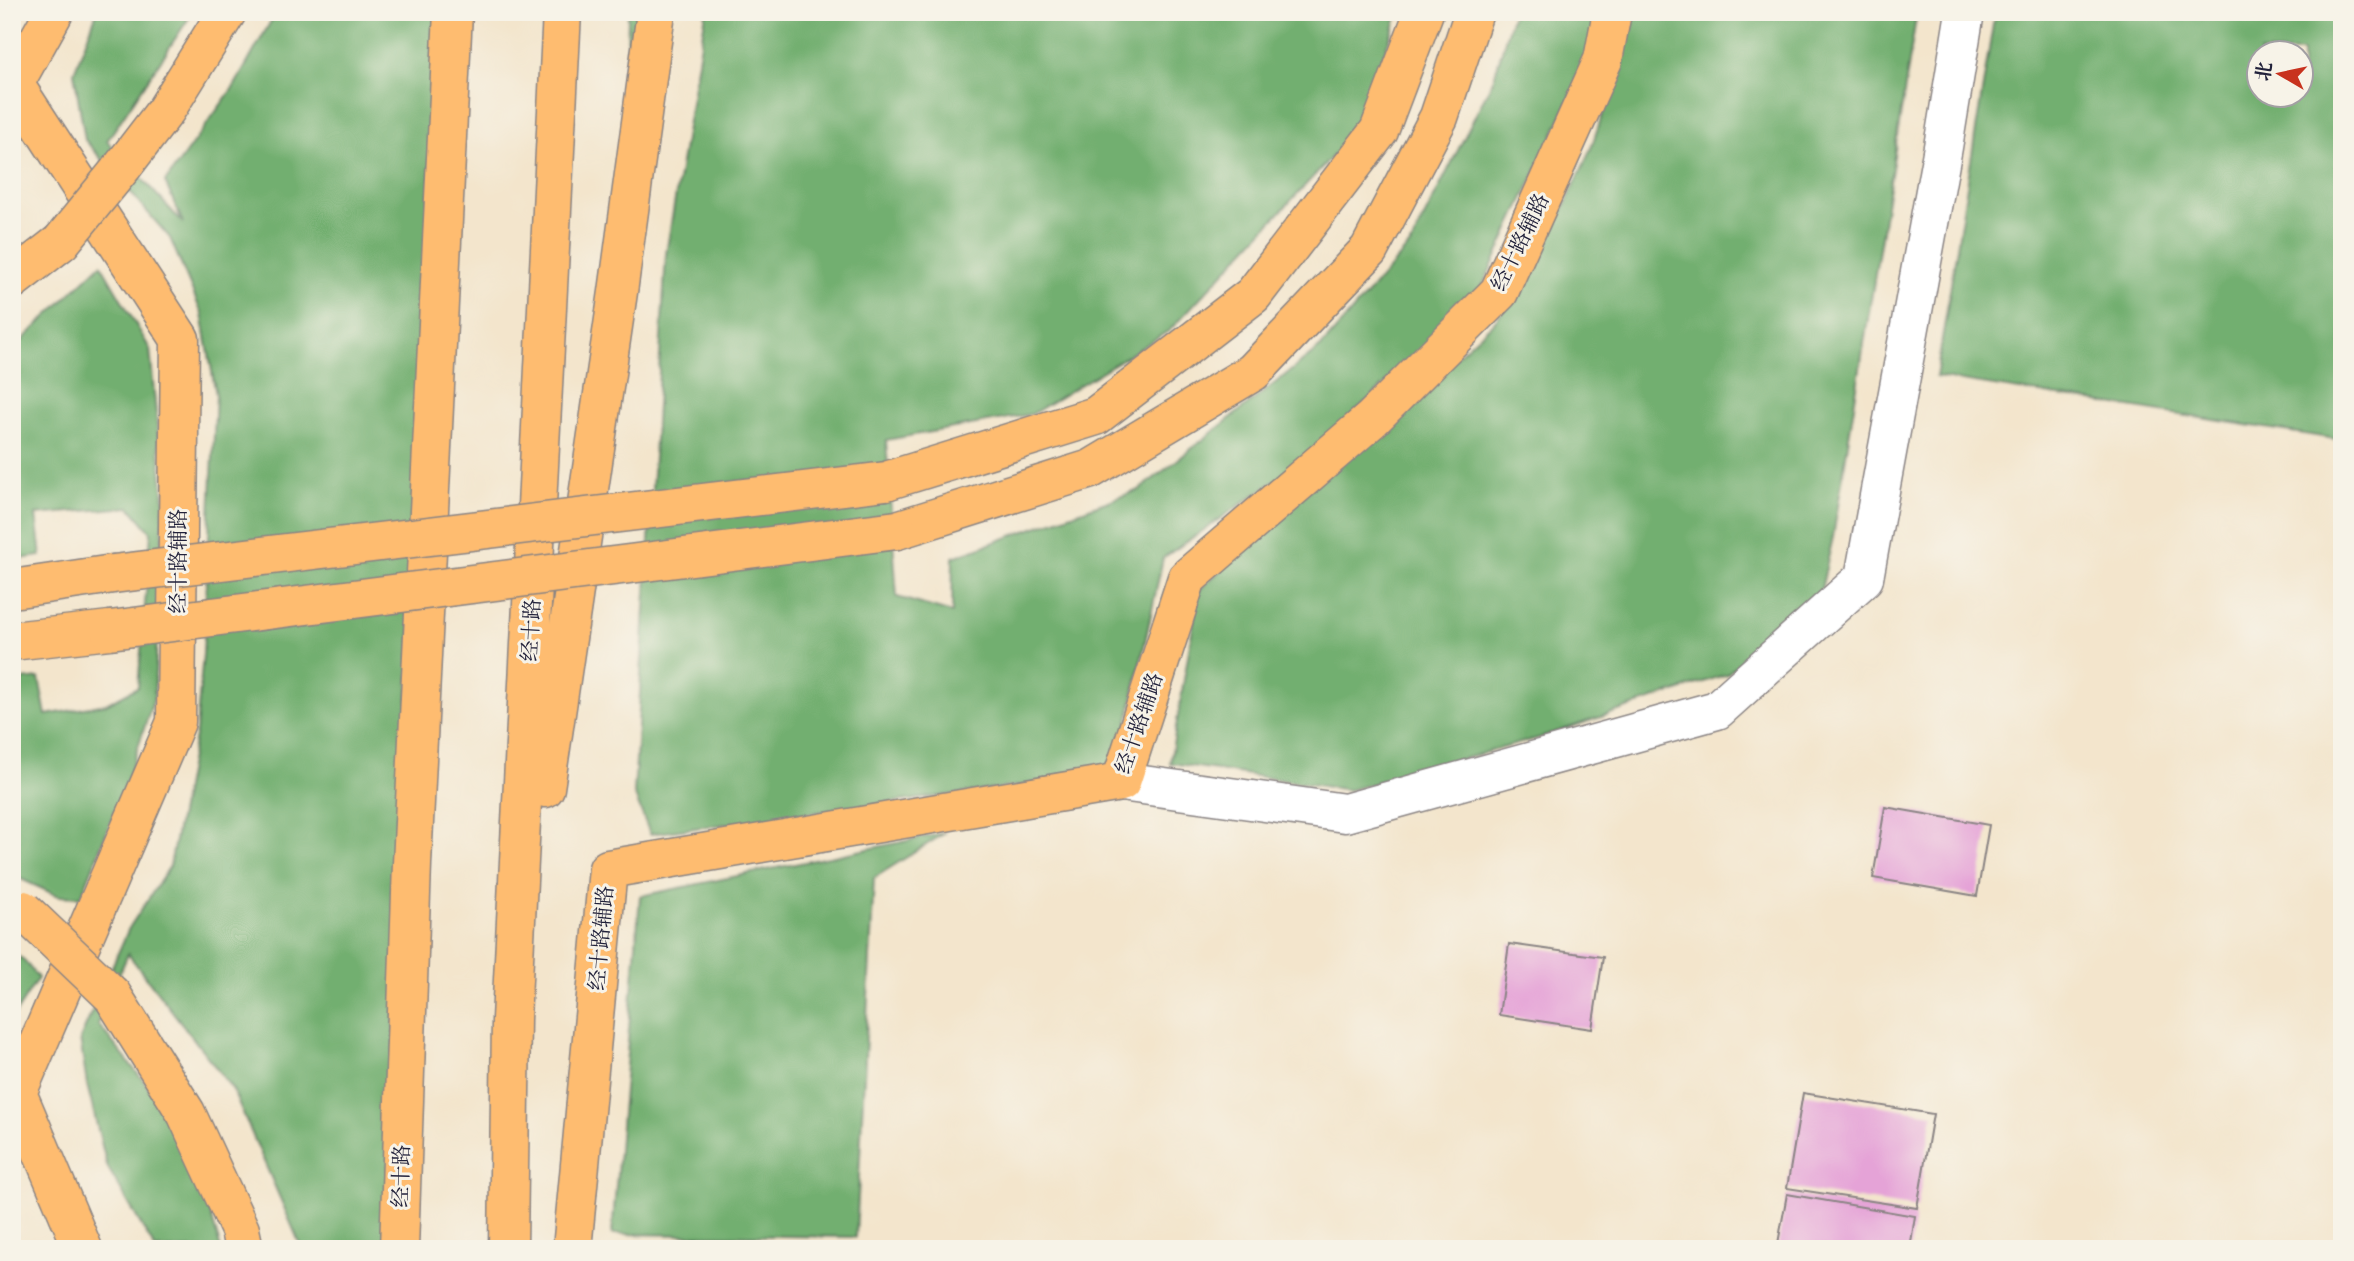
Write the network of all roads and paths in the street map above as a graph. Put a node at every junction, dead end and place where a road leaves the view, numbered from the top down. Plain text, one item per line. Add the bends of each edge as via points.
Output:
1 (54, 12) edge
2 (227, 12) edge
3 (453, 12) edge
4 (562, 12) edge
5 (656, 12) edge
6 (1424, 12) edge
7 (1474, 12) edge
8 (1612, 12) edge
9 (1965, 12) edge
10 (12, 280) edge
11 (12, 589) edge
12 (12, 641) edge
13 (1121, 782) junction
14 (18, 908) edge
15 (511, 1019) junction
16 (83, 1249) edge
17 (243, 1249) edge
18 (399, 1249) edge
19 (508, 1249) edge
20 (572, 1249) edge

1 - 16 main road, 经十路辅路 via 13,84 180,339 176,722 17,1093
2 - 10 main road, bridge via 166,110 123,166 61,242
3 - 18 main road, 经十路 via 412,864
4 - 15 main road, 经十路
5 - 15 main road
6 - 11 main road, bridge via 1379,131 1252,295 1096,416 886,481
7 - 12 main road, bridge via 1439,117 1369,250 1253,372 1091,470 897,530
8 - 13 main road, 经十路辅路 via 1603,60 1499,292 1372,419 1187,578
9 - 13 street via 1864,578 1717,710 1345,813
13 - 20 main road, 经十路辅路 via 608,869
14 - 17 main road, bridge via 111,995 186,1113 240,1230
15 - 19 main road, 经十路

